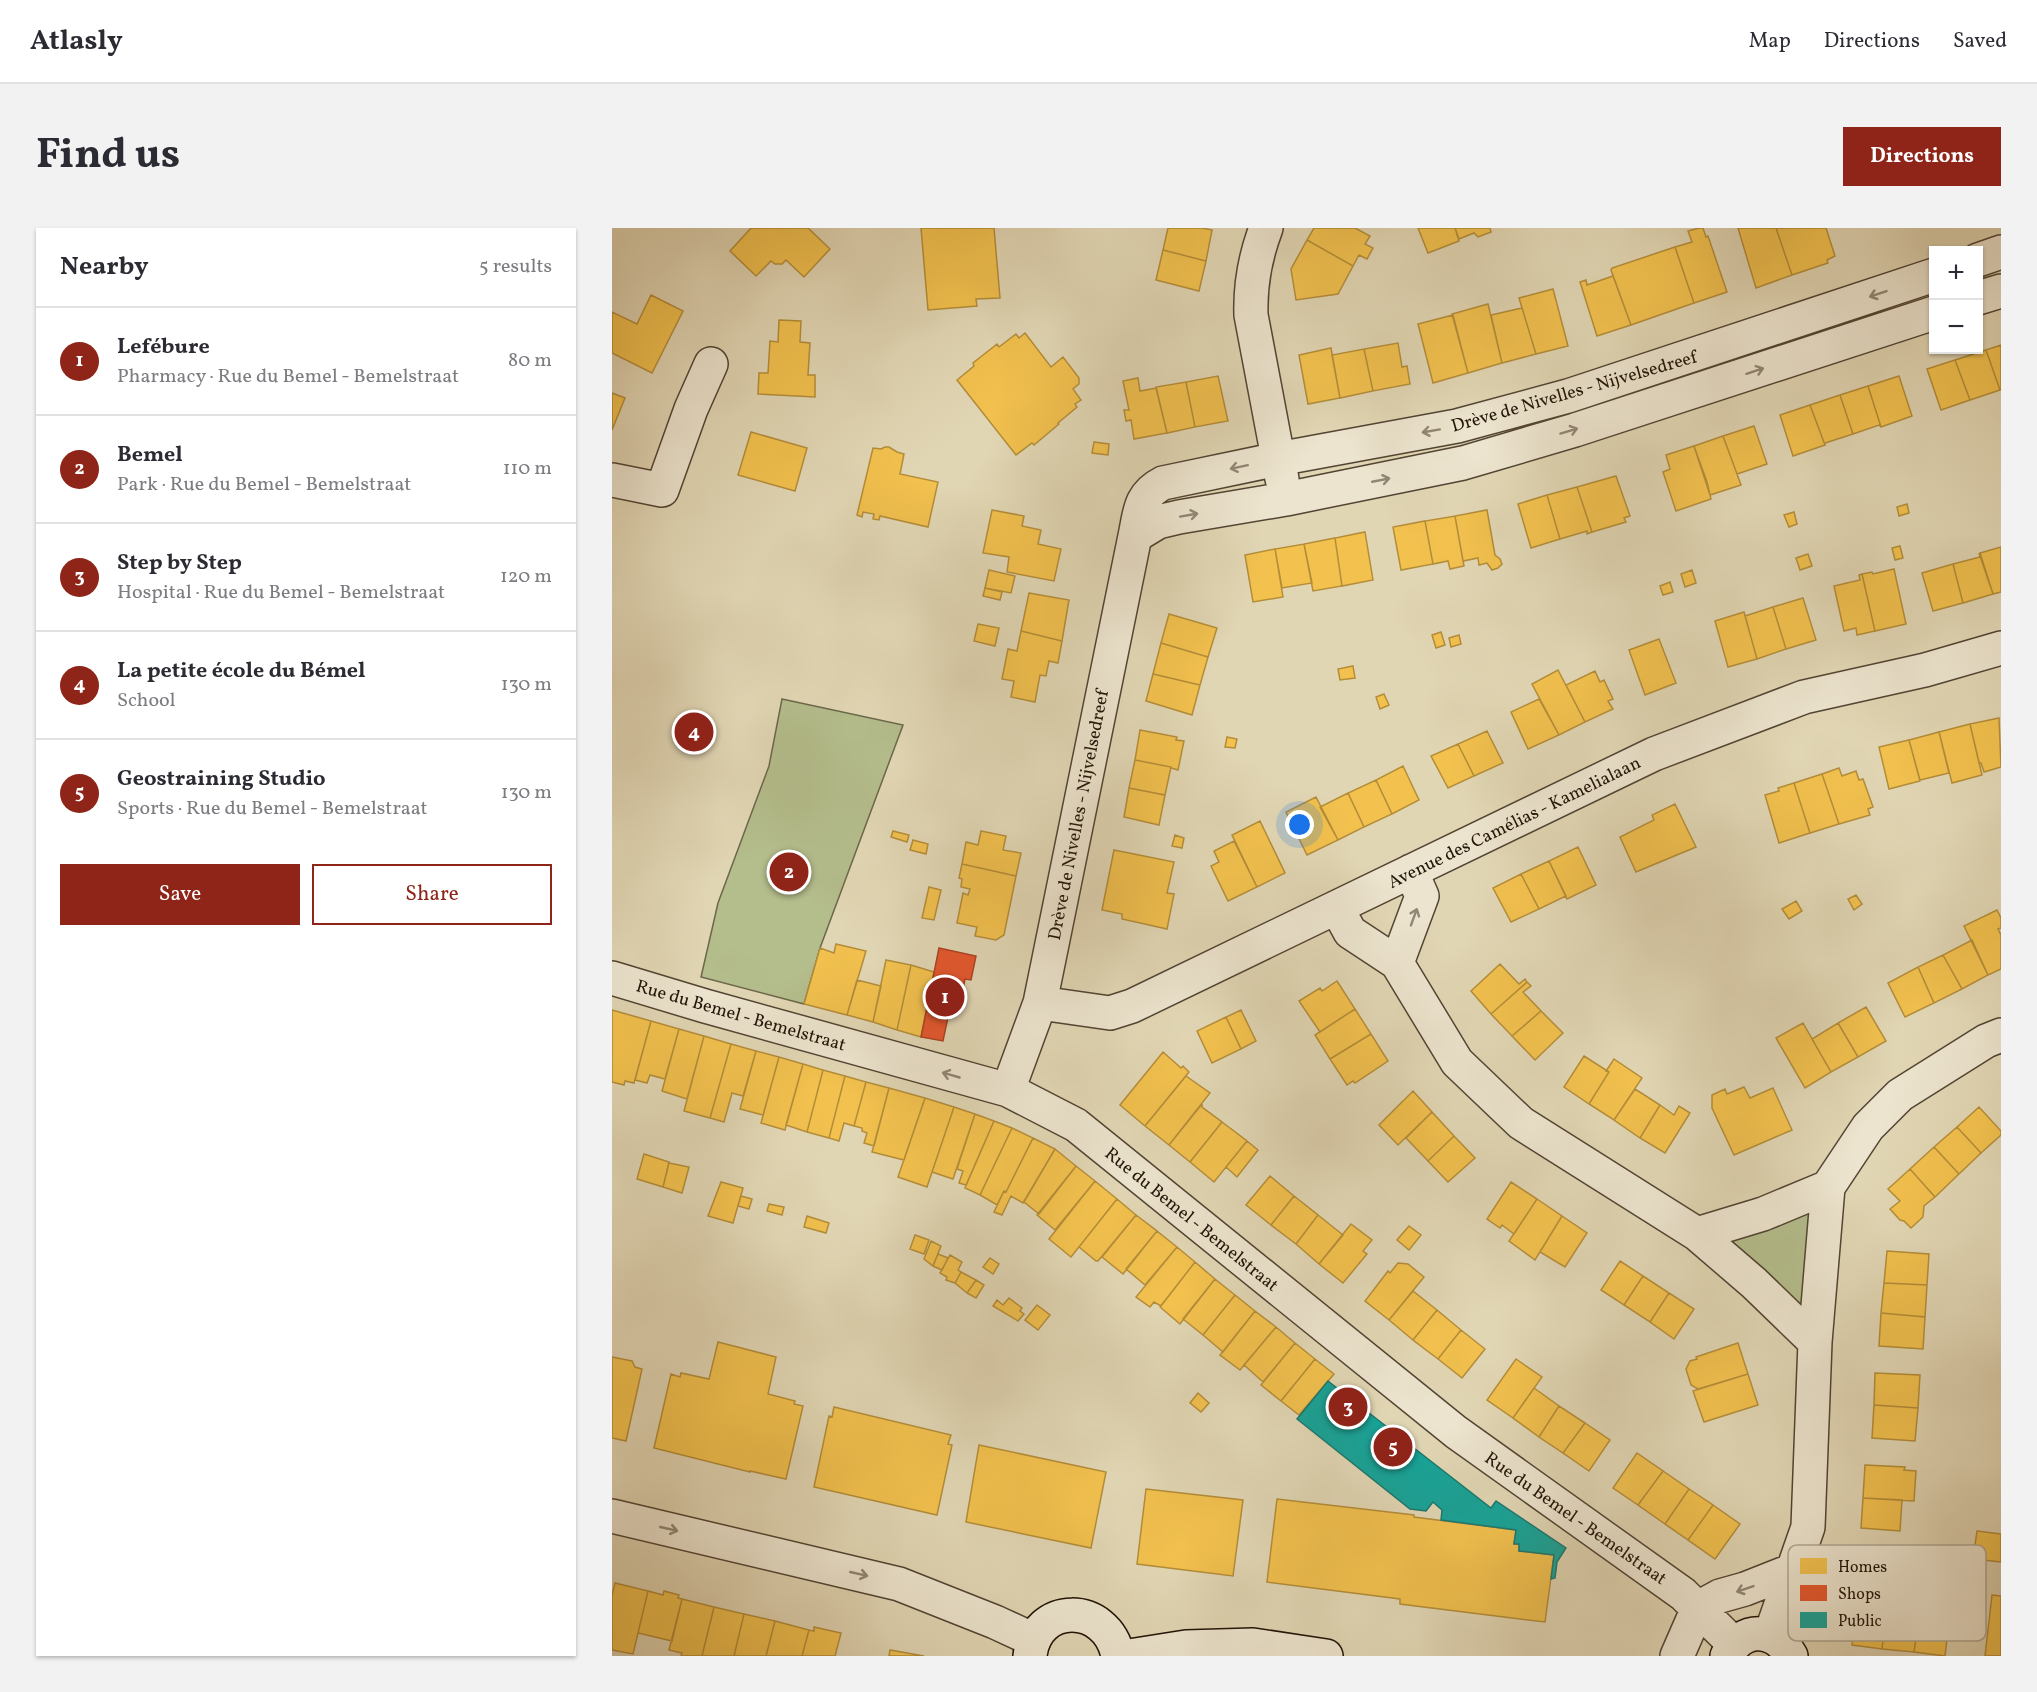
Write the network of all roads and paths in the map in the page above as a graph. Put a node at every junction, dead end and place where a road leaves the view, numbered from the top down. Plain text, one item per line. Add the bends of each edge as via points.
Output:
1 (1266, 228) edge
2 (2001, 252) edge
3 (1983, 258) edge
4 (1929, 277) edge
5 (2001, 291) edge
6 (1983, 296) edge
7 (1929, 315) edge
8 (711, 364) dead end
9 (1278, 459) junction
10 (612, 480) edge
11 (1286, 499) junction
12 (1135, 536) junction
13 (2001, 648) edge
14 (1411, 872) junction
15 (1337, 908) junction
16 (1397, 963) junction
17 (612, 978) edge
18 (1040, 1003) junction
19 (2001, 1035) edge
20 (1008, 1090) junction
21 (1828, 1186) junction
22 (1697, 1234) junction
23 (1815, 1341) junction
24 (612, 1516) edge
25 (1802, 1545) edge
26 (1788, 1571) edge
27 (1788, 1599) edge
28 (1698, 1608) junction
29 (1780, 1646) edge
30 (1032, 1648) edge
31 (1731, 1650) edge
32 (1118, 1656) edge
33 (1129, 1656) edge
34 (1326, 1656) edge
35 (1677, 1656) edge

1 - 9 street via 1250,289 1251,315
2 - 3 street
4 -> 9 street, Drève de Nivelles - Nijvelsedreef via 1568,396 1457,426
5 - 6 street
11 -> 7 street, Drève de Nivelles - Nijvelsedreef via 1463,464
8 - 10 street via 662,490
9 - 11 street
9 -> 12 street, Drève de Nivelles - Nijvelsedreef via 1153,488 1144,497
12 -> 11 street, Drève de Nivelles - Nijvelsedreef via 1158,522
12 - 18 street, Drève de Nivelles - Nijvelsedreef
13 - 14 street, Avenue des Camélias - Kamelialaan via 1793,701 1654,754
14 - 15 street, Avenue des Camélias - Kamelialaan
16 -> 14 street via 1422,896
15 - 16 street via 1350,932
15 - 18 street, Avenue des Camélias - Kamelialaan via 1132,1006 1110,1013
16 - 22 street via 1457,1062 1521,1123
20 -> 17 street, Rue du Bemel - Bemelstraat
18 - 20 street, Drève de Nivelles - Nijvelsedreef
19 - 21 street via 1900,1095 1868,1127
20 - 28 street, Rue du Bemel - Bemelstraat via 1076,1125 1456,1432
21 - 22 street via 1763,1214
21 - 23 street
22 - 23 street
23 - 25 street via 1808,1527
24 -> 30 street via 899,1584 995,1622
26 -> 28 street
27 - 29 street
28 - 31 street, Rue du Bemel - Bemelstraat
28 - 35 street
29 - 31 street via 1761,1634 1742,1638
30 - 32 street via 1042,1628 1054,1619 1083,1616 1108,1631
33 - 34 street via 1186,1647 1253,1645

